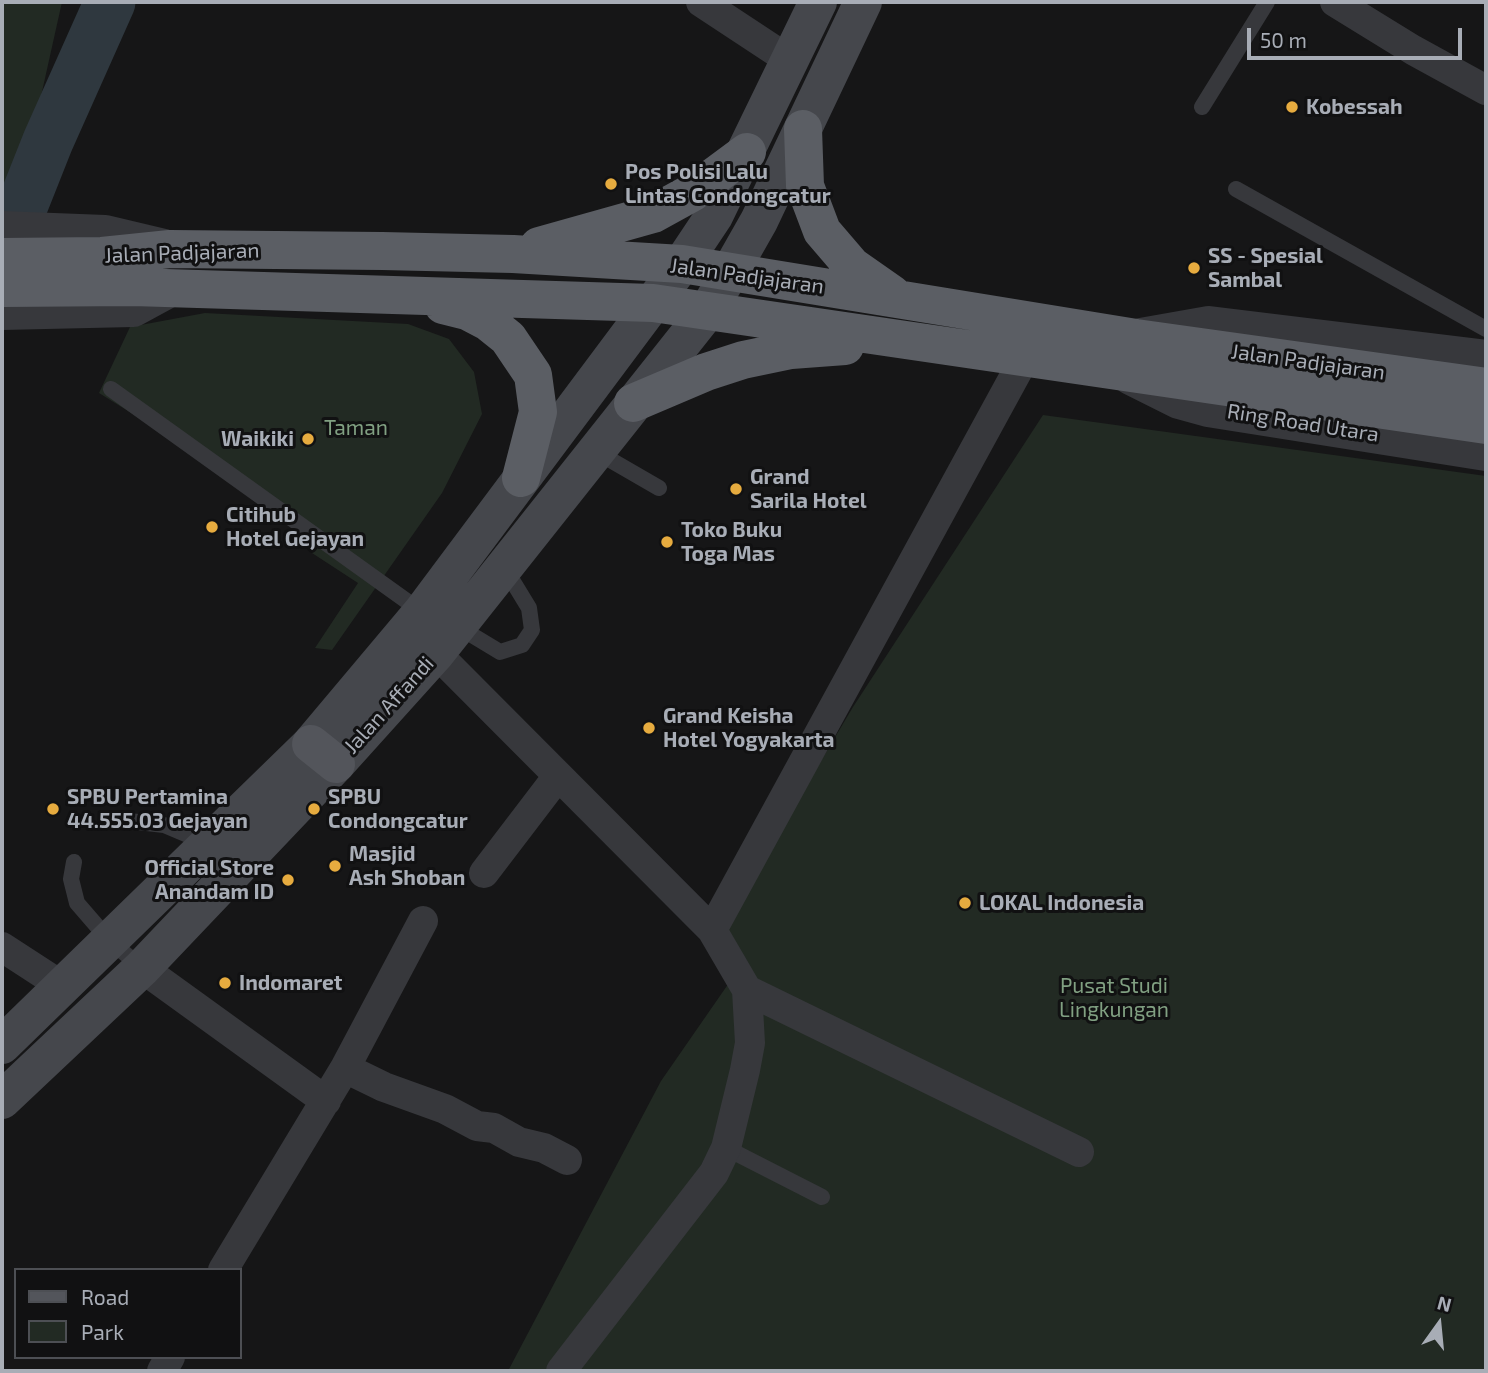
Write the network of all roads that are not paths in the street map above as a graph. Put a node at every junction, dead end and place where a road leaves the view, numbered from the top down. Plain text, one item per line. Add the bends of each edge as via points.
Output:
1 (701, 2) edge
2 (818, 2) edge
3 (863, 2) edge
4 (1267, 2) edge
5 (1335, 2) edge
6 (789, 61) junction
7 (1486, 90) edge
8 (1202, 107) dead end
9 (803, 129) junction
10 (747, 152) junction
11 (1236, 189) dead end
12 (2, 230) edge
13 (229, 250) junction
14 (513, 254) junction
15 (2, 257) edge
16 (682, 264) junction
17 (99, 272) junction
18 (732, 272) junction
19 (2, 288) edge
20 (225, 291) junction
21 (406, 295) junction
22 (901, 298) junction
23 (653, 303) junction
24 (709, 309) junction
25 (2, 311) edge
26 (1486, 329) edge
27 (917, 342) junction
28 (1131, 356) junction
29 (1024, 359) junction
30 (1486, 359) edge
31 (1486, 387) edge
32 (111, 389) dead end
33 (633, 403) junction
34 (1486, 425) edge
35 (594, 451) junction
36 (1486, 452) edge
37 (521, 478) junction
38 (659, 488) dead end
39 (504, 566) junction
40 (438, 630) junction
41 (323, 754) junction
42 (558, 776) junction
43 (111, 819) dead end
44 (209, 844) junction
45 (74, 862) dead end
46 (484, 873) dead end
47 (423, 921) dead end
48 (712, 930) junction
49 (109, 940) junction
50 (2, 947) edge
51 (142, 968) junction
52 (62, 986) junction
53 (747, 990) junction
54 (2, 1045) edge
55 (345, 1068) junction
56 (2, 1100) edge
57 (326, 1101) junction
58 (726, 1148) junction
59 (1079, 1152) dead end
60 (567, 1160) dead end
61 (822, 1197) dead end
62 (224, 1268) edge
63 (561, 1371) edge

1 - 6 street
2 - 6 main road, Jalan Affandi
3 - 9 main road, Jalan Affandi
4 - 8 lane
5 - 7 street
6 - 10 main road, Jalan Affandi
9 - 18 main road, Jalan Affandi
9 - 22 highway via 805,186 822,230 852,266
10 - 14 highway via 693,192 653,214
10 - 16 main road, Jalan Affandi via 714,216
11 - 26 lane
12 - 17 street
13 - 14 highway, Jalan Padjajaran
13 - 17 highway, Jalan Padjajaran via 170,249
13 - 20 highway
14 - 16 highway, Jalan Padjajaran
15 - 17 highway, Jalan Padjajaran
16 - 18 highway, Jalan Padjajaran
16 - 23 main road, Jalan Affandi
17 - 19 highway, Jalan Padjajaran
17 - 20 highway, Jalan Padjajaran via 168,289
17 - 25 street
18 - 22 highway, Jalan Padjajaran
18 - 24 main road, Jalan Affandi
20 - 21 highway, Jalan Padjajaran
21 - 23 highway, Jalan Padjajaran
21 - 37 highway via 477,316 522,354 533,375 538,412
22 - 28 highway, Jalan Padjajaran
23 - 24 highway, Jalan Padjajaran
23 - 37 main road, Jalan Affandi
24 - 27 highway, Jalan Padjajaran
24 - 33 main road, Jalan Affandi
27 - 29 highway, Jalan Padjajaran
27 - 33 highway via 791,349 706,372
28 - 29 highway, Jalan Padjajaran
28 - 30 street via 1209,325
28 - 31 highway, Jalan Padjajaran
28 - 34 highway, Jalan Padjajaran
28 - 36 street, Ring Road Utara via 1180,400 1208,408
29 - 48 street
32 - 40 lane
33 - 35 main road, Jalan Affandi
35 - 38 lane
35 - 39 main road, Jalan Affandi
37 - 40 main road, Jalan Affandi
39 - 40 main road, Jalan Affandi
39 - 40 lane via 529,608 532,630 522,645 500,652
40 - 41 main road, Jalan Affandi
40 - 42 street
41 - 44 main road, Jalan Affandi
41 - 51 main road, Jalan Affandi
42 - 46 street
42 - 48 street
43 - 44 lane via 164,825
44 - 49 main road, Jalan Affandi
45 - 49 lane via 71,879 77,903
47 - 55 street
48 - 53 street
49 - 51 lane
49 - 52 main road, Jalan Affandi
50 - 52 street
51 - 56 main road, Jalan Affandi
51 - 57 street
52 - 54 main road, Jalan Affandi
53 - 58 street via 750,1043
53 - 59 street
55 - 57 street
55 - 60 street
57 - 62 street
58 - 61 lane
58 - 63 street via 685,1215

